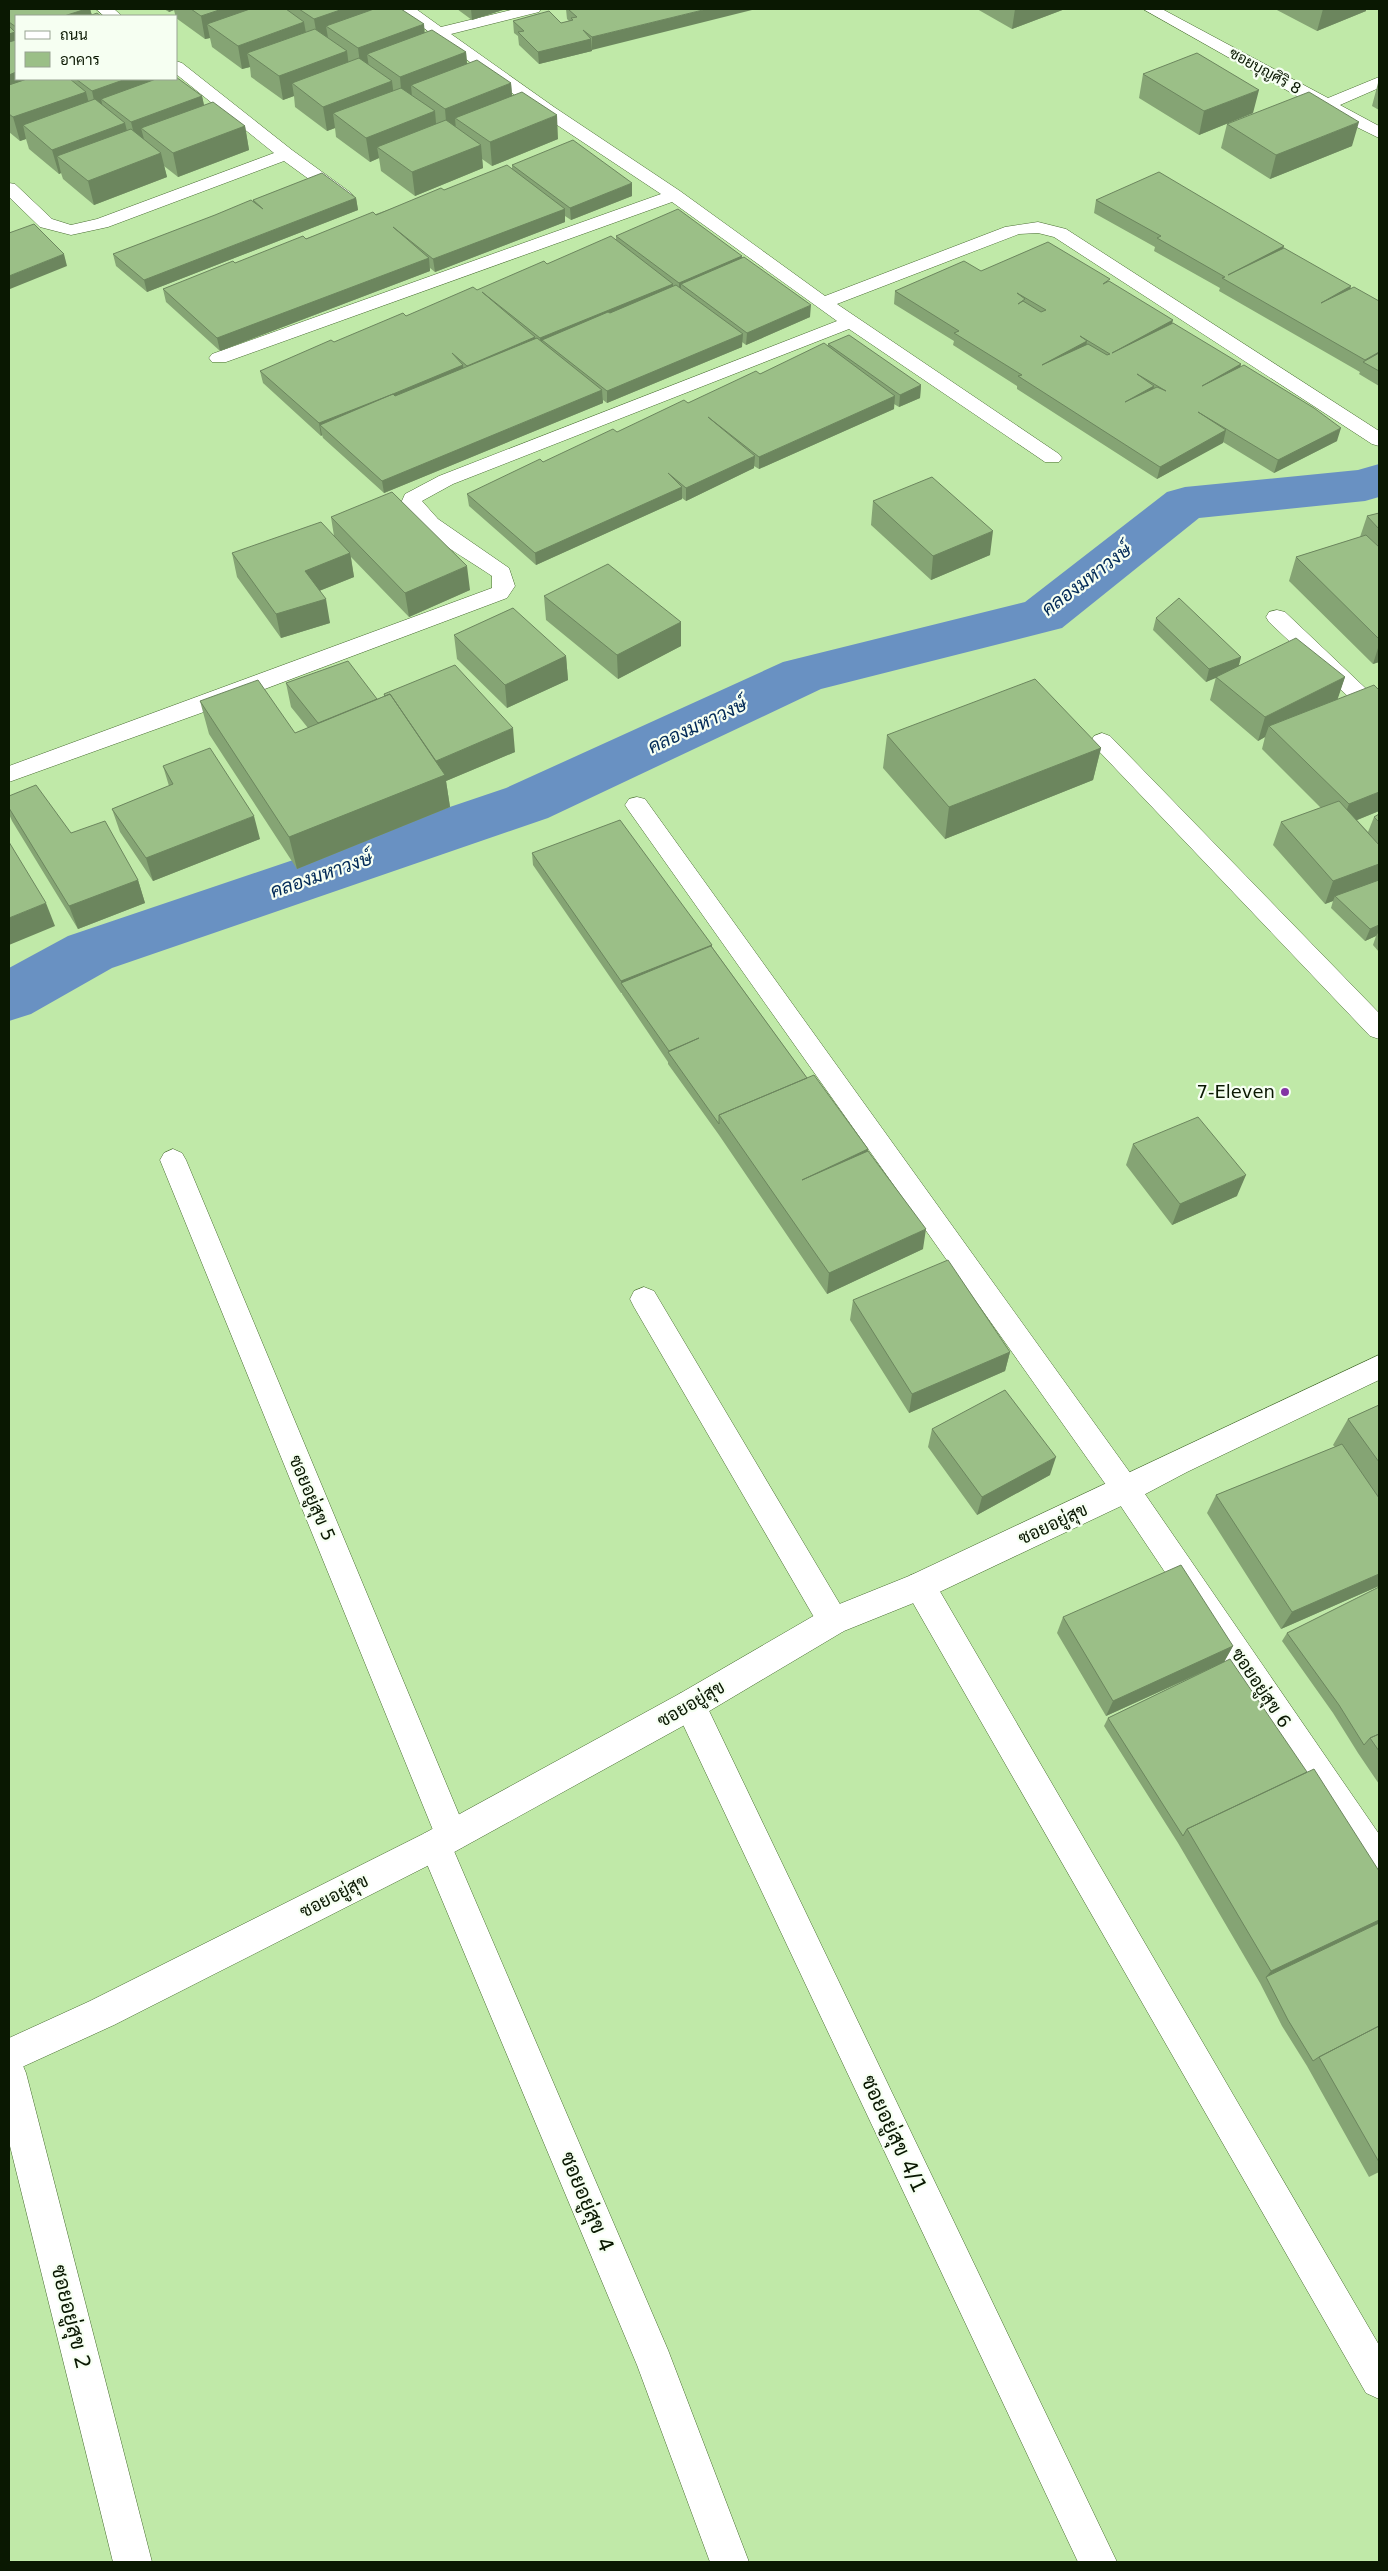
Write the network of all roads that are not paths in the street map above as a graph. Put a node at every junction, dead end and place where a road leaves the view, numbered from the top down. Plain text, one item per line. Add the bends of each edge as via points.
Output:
1 (406, 9) edge
2 (533, 9) edge
3 (1151, 9) edge
4 (440, 32) junction
5 (178, 68) edge
6 (1379, 82) edge
7 (1326, 105) junction
8 (1379, 133) edge
9 (286, 154) junction
10 (674, 195) junction
11 (12, 197) edge
12 (356, 205) edge
13 (823, 303) junction
14 (851, 322) junction
15 (219, 358) dead end
16 (1379, 440) edge
17 (1052, 458) dead end
18 (1277, 618) dead end
19 (1379, 713) edge
20 (1102, 741) dead end
21 (9, 774) edge
22 (636, 805) dead end
23 (1379, 1029) edge
24 (173, 1160) dead end
25 (644, 1299) dead end
26 (1379, 1367) edge
27 (1126, 1490) junction
28 (920, 1586) junction
29 (833, 1622) junction
30 (690, 1705) junction
31 (443, 1840) junction
32 (1379, 1862) edge
33 (9, 2056) edge
34 (9, 2072) edge
35 (1379, 2380) edge
36 (132, 2562) edge
37 (730, 2562) edge
38 (1098, 2562) edge

1 - 4 street
2 - 4 street
3 - 7 street, ซอยบุญศิริ 8
4 - 10 street
5 - 9 street
6 - 7 street
7 - 8 street, ซอยบุญศิริ 8
9 - 11 street via 102,223 71,230 46,223
9 - 12 street
10 - 13 street
10 - 15 street
13 - 14 street
13 - 16 street via 1003,233 1042,226 1060,233
14 - 17 street
14 - 21 street via 446,480 412,498 411,503 431,524 502,573 504,586 500,593
18 - 19 street
20 - 23 street
22 - 27 street, ซอยอยู่สุข 6
24 - 31 street, ซอยอยู่สุข 5 via 273,1408 368,1628
25 - 29 street
26 - 27 street, ซอยอยู่สุข
27 - 28 street, ซอยอยู่สุข
27 - 32 street, ซอยอยู่สุข 6
28 - 29 street, ซอยอยู่สุข
28 - 35 street
29 - 30 street, ซอยอยู่สุข
30 - 31 street, ซอยอยู่สุข
30 - 38 street, ซอยอยู่สุข 4/1
31 - 33 street, ซอยอยู่สุข via 102,2014
31 - 37 street, ซอยอยู่สุข 4 via 655,2363
34 - 36 street, ซอยอยู่สุข 2

